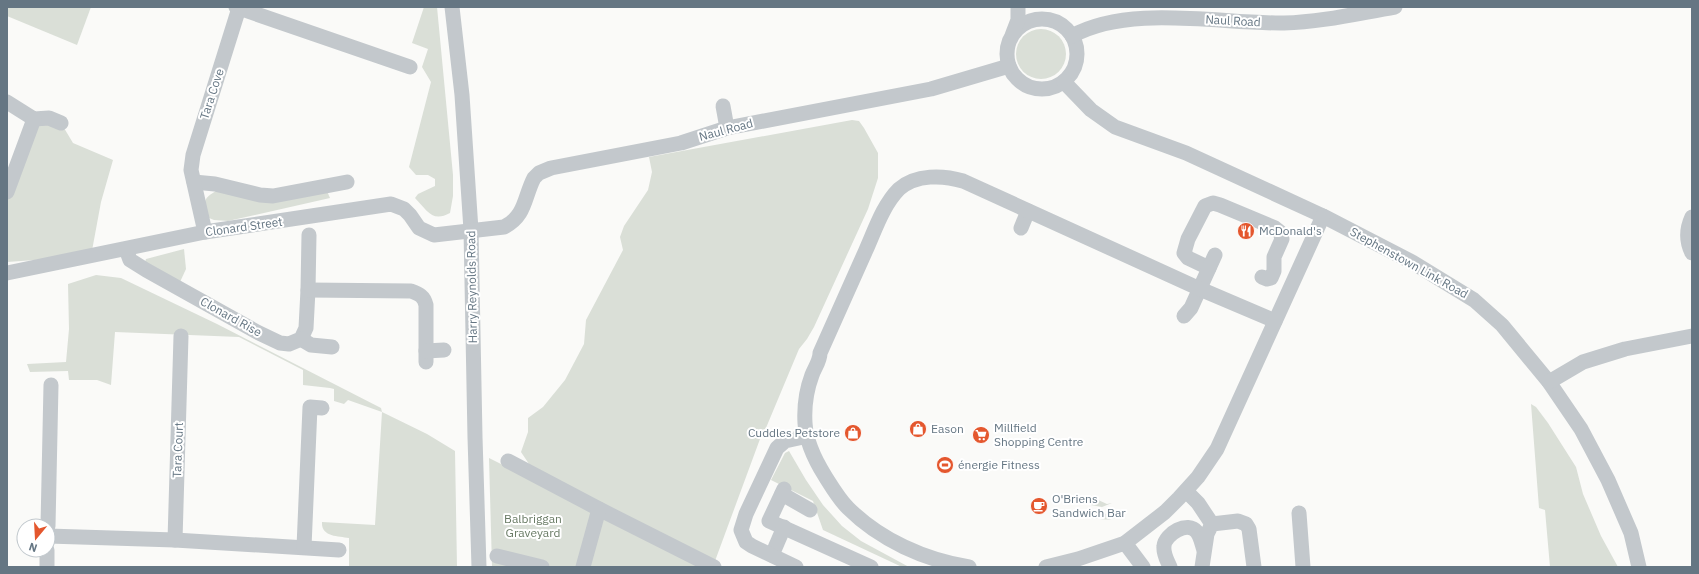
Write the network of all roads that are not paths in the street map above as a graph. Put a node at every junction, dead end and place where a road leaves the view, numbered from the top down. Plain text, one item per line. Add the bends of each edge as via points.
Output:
1 (238, 7) edge
2 (452, 7) edge
3 (1018, 7) edge
4 (1032, 7) edge
5 (1395, 7) edge
6 (1045, 19) junction
7 (1012, 36) junction
8 (1072, 36) junction
9 (1009, 66) junction
10 (410, 67) dead end
11 (1064, 82) junction
12 (7, 102) edge
13 (722, 106) dead end
14 (34, 119) junction
15 (61, 123) dead end
16 (727, 128) junction
17 (194, 182) junction
18 (347, 182) dead end
19 (7, 192) edge
20 (1028, 211) junction
21 (1323, 216) junction
22 (1692, 217) edge
23 (1021, 228) dead end
24 (472, 230) junction
25 (205, 232) junction
26 (308, 234) dead end
27 (126, 249) junction
28 (1692, 253) edge
29 (7, 273) edge
30 (1262, 277) dead end
31 (1200, 289) junction
32 (308, 290) junction
33 (1184, 316) dead end
34 (1275, 320) junction
35 (181, 336) dead end
36 (1692, 336) edge
37 (300, 339) junction
38 (332, 348) dead end
39 (444, 350) dead end
40 (1549, 382) junction
41 (51, 385) dead end
42 (322, 408) dead end
43 (808, 436) junction
44 (508, 461) dead end
45 (1186, 491) junction
46 (599, 509) junction
47 (810, 510) dead end
48 (1299, 513) dead end
49 (48, 518) edge
50 (1212, 524) junction
51 (784, 527) junction
52 (56, 536) edge
53 (175, 540) junction
54 (1125, 543) junction
55 (304, 547) junction
56 (339, 550) dead end
57 (1204, 551) junction
58 (772, 555) junction
59 (497, 556) dead end
60 (1059, 565) edge
61 (479, 567) edge
62 (542, 567) edge
63 (583, 567) edge
64 (714, 567) edge
65 (796, 567) edge
66 (871, 567) edge
67 (969, 567) edge
68 (1046, 567) edge
69 (1143, 567) edge
70 (1170, 567) edge
71 (1202, 567) edge
72 (1254, 567) edge
73 (1303, 567) edge
74 (1639, 567) edge

1 - 10 street, Tara Cove
1 - 17 street, Tara Cove via 193,155 191,170
2 - 24 street, Harry Reynolds Road via 462,95
3 - 7 street via 1018,20
4 - 6 street via 1035,13
5 - 8 street, Naul Road via 1285,23 1157,18 1128,20 1085,29
6 - 7 street via 1026,23
6 - 8 street via 1061,24
7 - 9 street via 1007,56
8 - 11 street via 1077,61
9 - 11 street via 1013,74 1028,86 1037,89 1056,87
9 - 16 street, Naul Road via 931,89
11 - 21 street, Stephenstown Link Road via 1091,110 1115,127 1186,153
12 - 14 street
13 - 16 street
14 - 15 street via 49,118
14 - 19 street
16 - 24 street, Naul Road via 681,143 545,170 534,178 519,216 513,222 504,227
17 - 18 street via 273,196
17 - 25 street, Tara Cove
20 - 23 street
20 - 31 street
20 - 43 street via 963,180 948,177 919,179 899,189 882,215 820,353 805,399 805,426
21 - 34 street
21 - 40 street, Stephenstown Link Road via 1412,262 1474,300 1502,325
22 - 28 street via 1688,225 1687,243
24 - 25 street, Clonard Street via 434,234 426,232 419,228 404,209 391,204
24 - 61 street, Harry Reynolds Road
25 - 27 street, Clonard Street
26 - 32 street
27 - 29 street, Clonard Street
27 - 37 street, Clonard Rise via 130,260 146,270 264,335 285,344
30 - 31 street via 1271,278 1274,257 1282,239 1280,232 1213,203 1205,206 1188,239 1184,253 1188,258 1212,262
31 - 33 street
31 - 34 street
32 - 37 street via 306,328
32 - 39 street via 411,291 420,294 426,305 426,356
34 - 45 street via 1217,449
35 - 53 street, Tara Court via 174,359
36 - 40 street via 1625,349 1583,362
37 - 38 street via 311,345
40 - 74 street, Stephenstown Link Road via 1581,430 1608,480 1631,533
41 - 49 street
42 - 55 street via 310,407
43 - 58 street via 785,441 777,448 743,522 741,530 746,542
43 - 67 street via 812,453 833,490 861,520 913,551 944,562
44 - 46 street
45 - 50 street
45 - 54 street
46 - 63 street
46 - 64 street
47 - 51 street via 783,492 769,521
48 - 73 street
50 - 57 street
50 - 72 street via 1238,521 1246,524 1249,528
51 - 58 street
51 - 66 street
52 - 53 street
53 - 55 street
54 - 60 street
54 - 69 street
55 - 56 street
57 - 70 street via 1197,532 1186,527 1176,531 1168,537 1163,548
57 - 71 street
58 - 65 street
59 - 62 street
60 - 68 street

